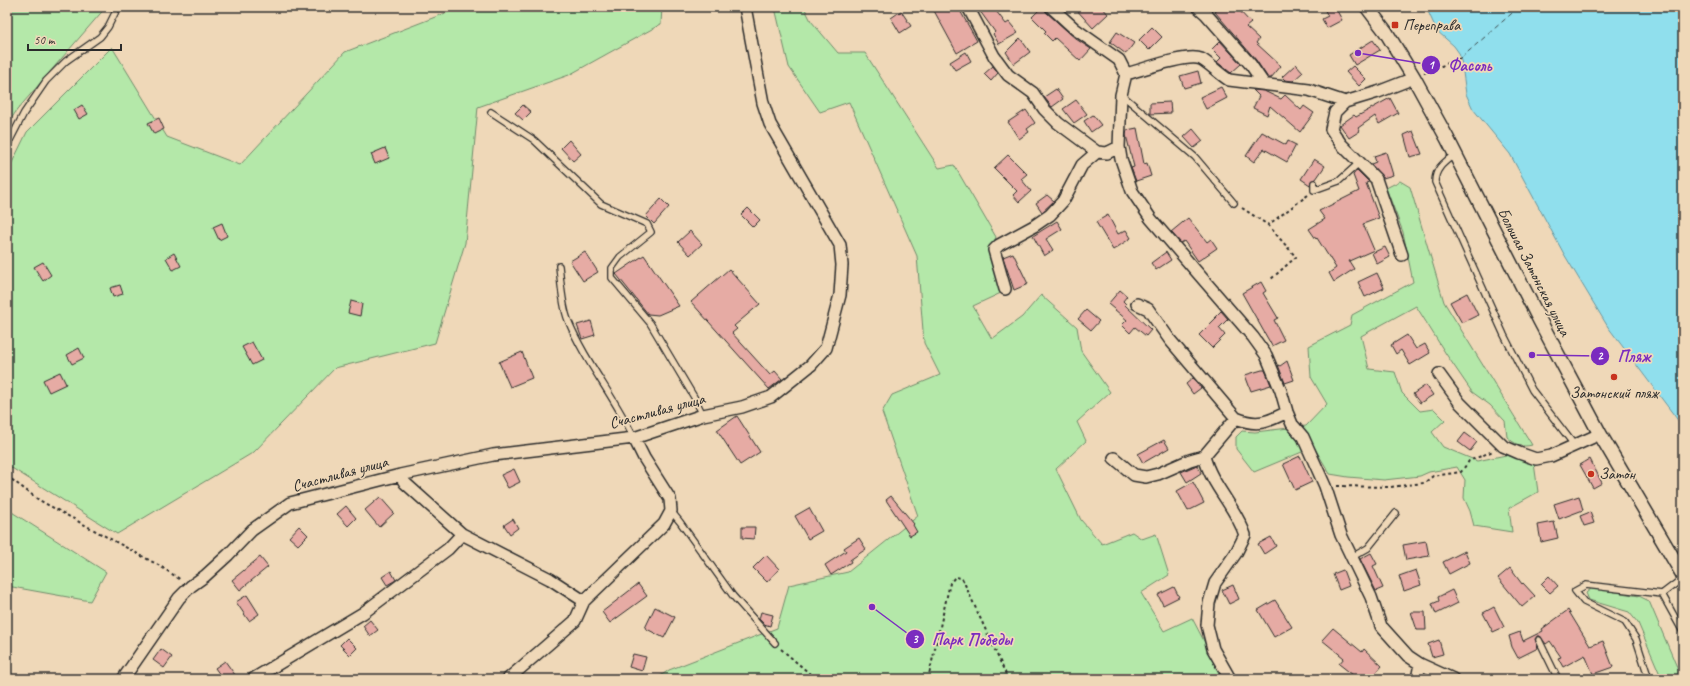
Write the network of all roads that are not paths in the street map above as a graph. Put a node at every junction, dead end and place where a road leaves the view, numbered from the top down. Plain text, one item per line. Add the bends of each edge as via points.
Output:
1 (118, 7) edge
2 (745, 7) edge
3 (968, 7) edge
4 (1051, 7) edge
5 (1198, 7) edge
6 (1367, 7) edge
7 (1126, 74) junction
8 (1414, 78) junction
9 (1264, 84) junction
10 (1121, 95) junction
11 (1345, 102) junction
12 (491, 112) dead end
13 (7, 146) edge
14 (1119, 147) junction
15 (1097, 152) junction
16 (1455, 154) junction
17 (1359, 163) junction
18 (1314, 183) dead end
19 (1234, 203) road end
20 (1402, 255) dead end
21 (559, 266) dead end
22 (1005, 289) dead end
23 (1137, 304) dead end
24 (1439, 374) dead end
25 (1287, 412) junction
26 (703, 415) junction
27 (1236, 418) junction
28 (1600, 434) junction
29 (634, 438) junction
30 (1575, 446) junction
31 (1204, 456) junction
32 (1114, 458) dead end
33 (400, 475) junction
34 (671, 511) junction
35 (1396, 513) dead end
36 (462, 534) junction
37 (1352, 557) junction
38 (1683, 577) edge
39 (1662, 594) junction
40 (584, 601) junction
41 (1683, 632) edge
42 (1539, 640) dead end
43 (775, 643) road end
44 (1420, 664) junction
45 (123, 679) edge
46 (253, 679) edge
47 (508, 679) edge
48 (1230, 679) edge
49 (1417, 679) edge
50 (1453, 679) edge
51 (1558, 679) edge
52 (1649, 679) edge

1 - 13 lane via 100,37 66,60 46,81 24,113
2 - 26 street, Счастливая улица via 763,103 770,124 840,245 840,295 826,348 811,365 771,397 742,407
3 - 15 street via 994,56 1008,75 1033,93 1058,123
4 - 7 street via 1075,29 1119,60
5 - 9 street via 1251,65
6 - 8 street, Большая Затонская улица via 1390,38
7 - 9 street via 1184,58 1201,59 1229,80
7 - 10 street
8 - 11 street
8 - 16 street, Большая Затонская улица
9 - 11 street via 1309,90
10 - 14 street
10 - 19 lane via 1195,158
11 - 17 street via 1336,112 1331,129
12 - 26 lane via 534,140 601,204 647,224 651,232 620,257 612,268 612,278 650,323
14 - 15 street via 1106,153
14 - 25 street via 1132,191 1151,219 1254,337 1266,355
15 - 22 street via 1082,165 1063,201 1050,215 994,250
16 - 28 street, Большая Затонская улица
16 - 30 lane via 1441,165 1435,175 1435,182 1504,335 1532,390
17 - 18 lane via 1339,181 1314,190
17 - 20 street via 1376,179
21 - 29 lane via 568,318 581,349
23 - 27 street via 1148,309 1170,340
24 - 30 street via 1460,403 1503,446 1536,459
25 - 27 street via 1270,420 1249,424
25 - 37 street via 1292,424 1303,437 1325,486 1341,535
26 - 29 street, Счастливая улица
27 - 31 street
28 - 30 street
28 - 38 street, Большая Затонская улица
29 - 33 street, Счастливая улица via 493,455
29 - 34 street via 670,499
31 - 32 street via 1146,477 1134,475
31 - 48 street via 1207,468 1241,522 1245,535 1236,553 1214,583 1209,603 1207,625 1213,649
33 - 36 street via 405,483
33 - 45 street, Счастливая улица via 290,503 252,530 222,561 179,598
34 - 40 street via 664,524
34 - 43 lane via 733,596
35 - 37 lane via 1368,548
36 - 40 street via 550,579
36 - 46 street via 448,548 362,613
37 - 44 street via 1371,597 1381,626 1408,656
38 - 39 lane
39 - 41 lane
39 - 52 lane via 1586,585 1575,591 1584,602 1625,622 1636,638
40 - 47 street via 575,621
42 - 51 lane
44 - 49 street
44 - 50 street

